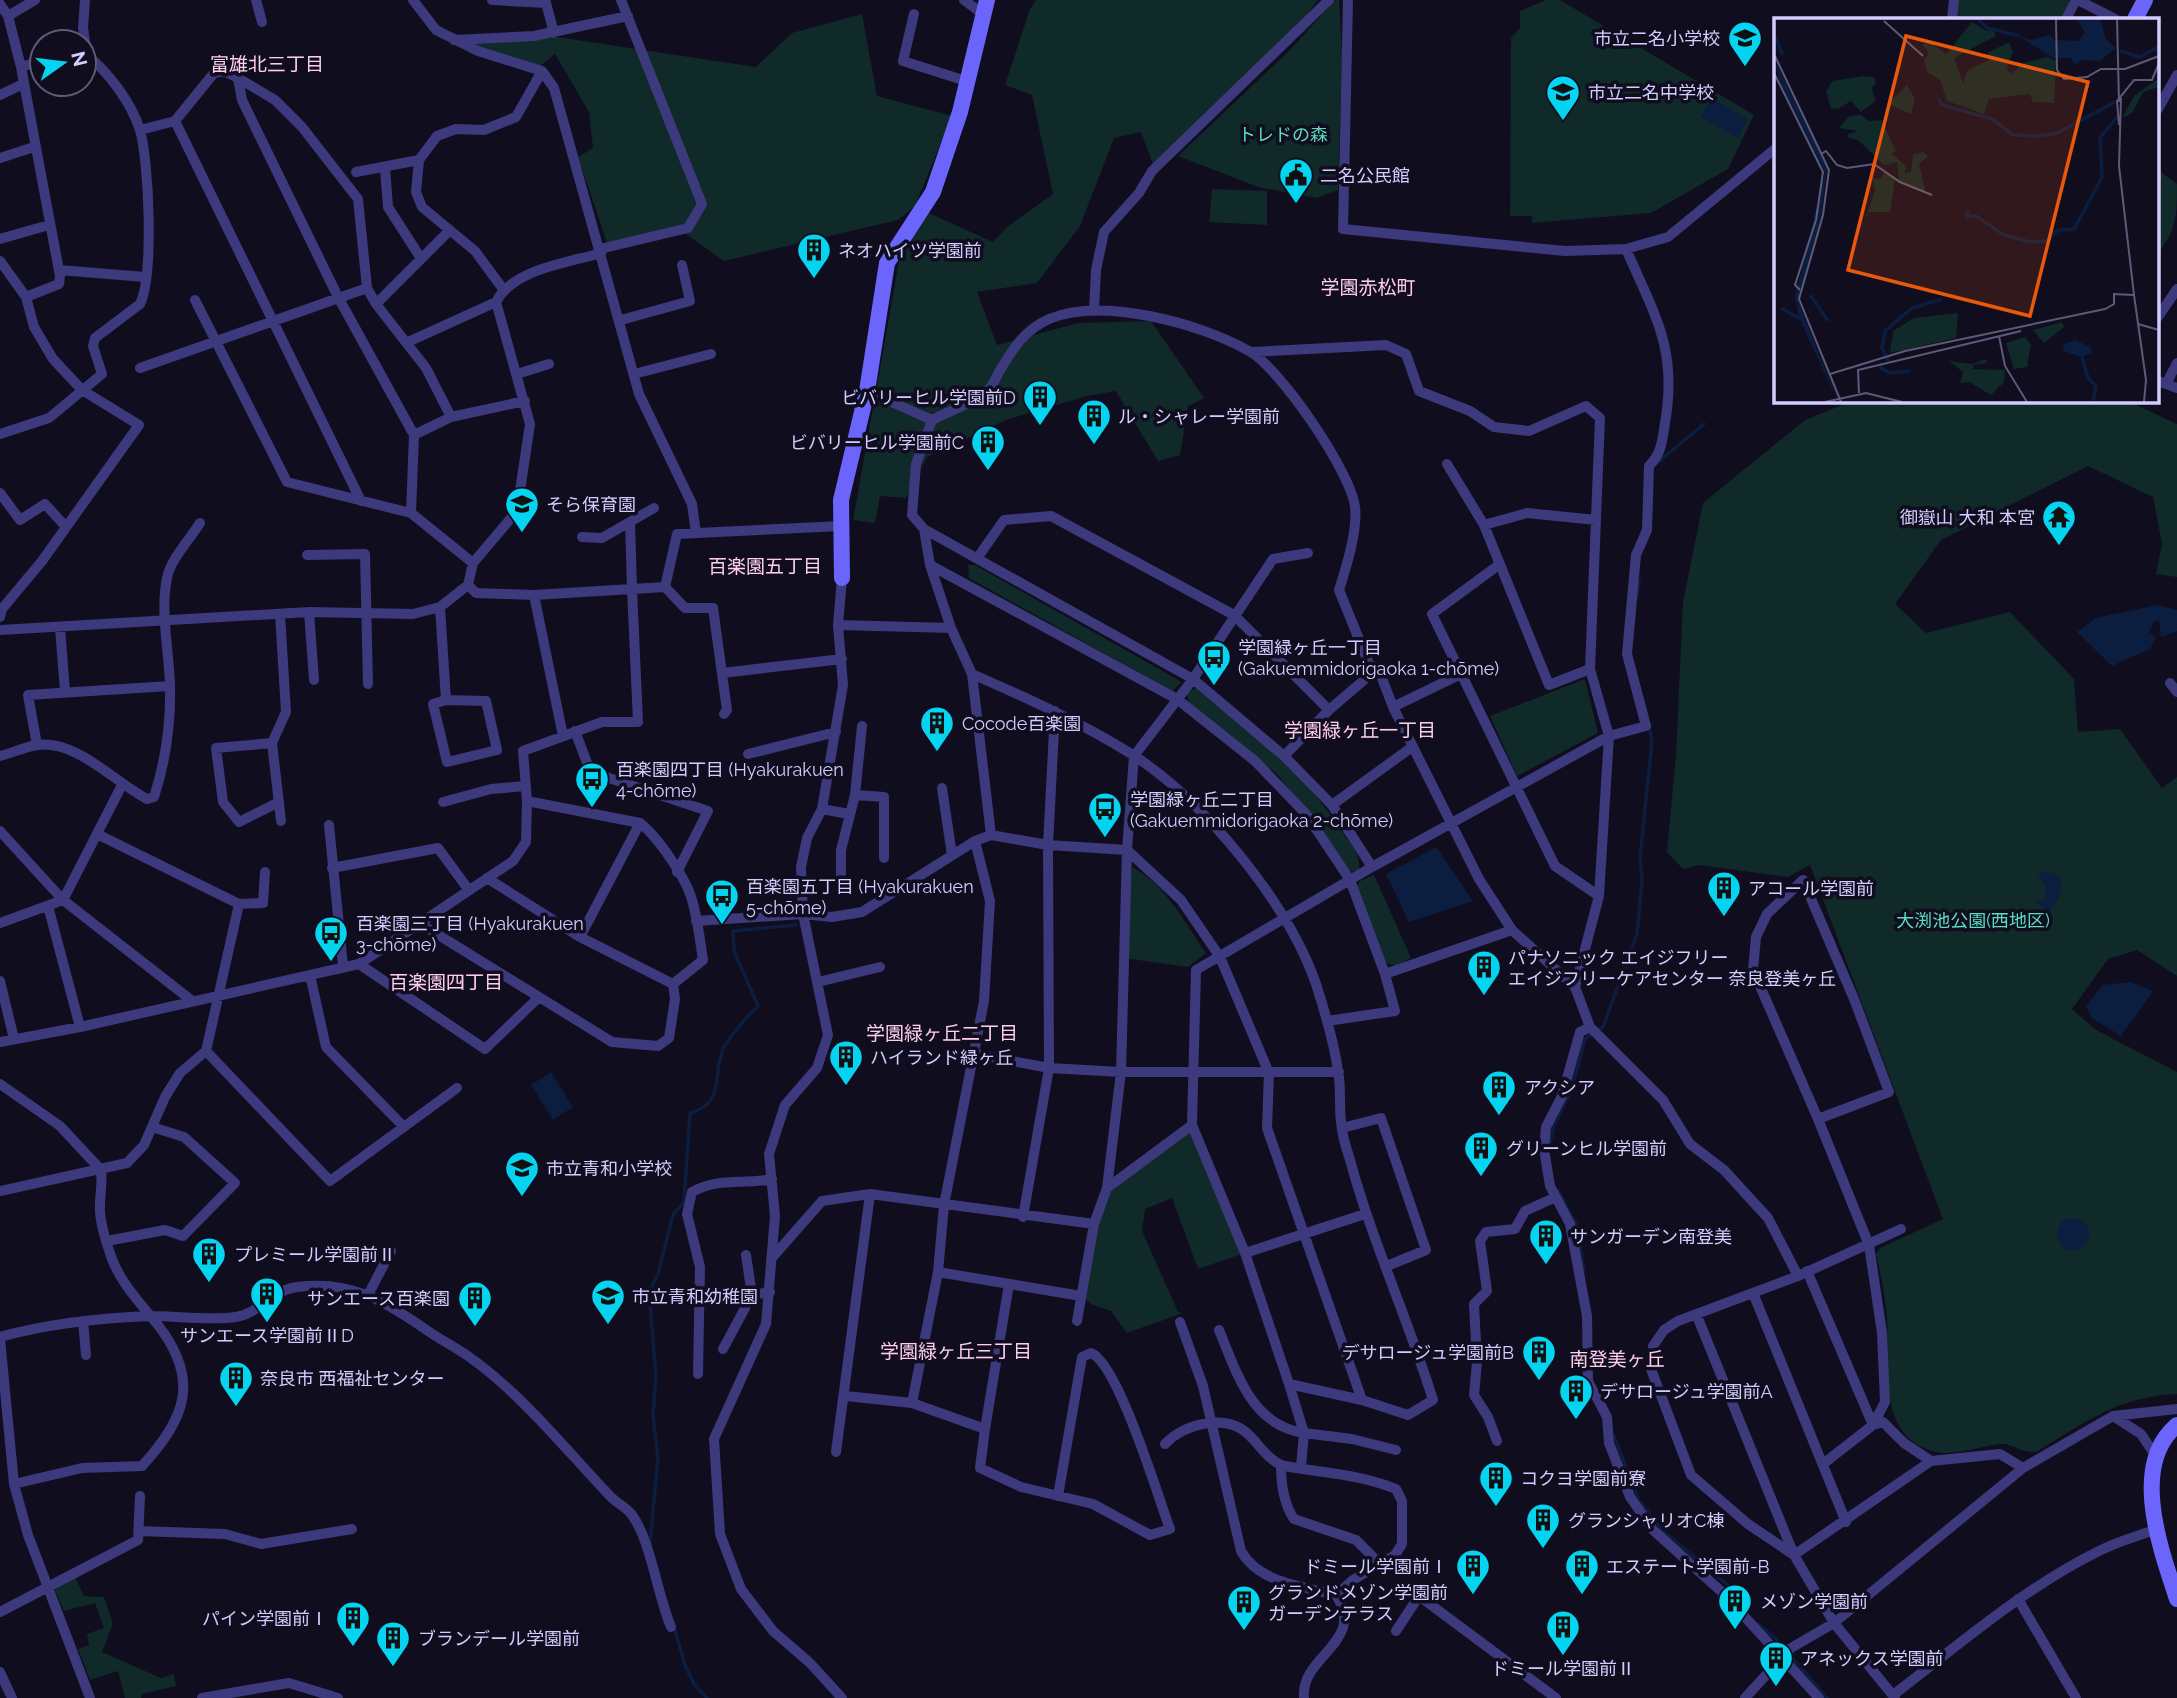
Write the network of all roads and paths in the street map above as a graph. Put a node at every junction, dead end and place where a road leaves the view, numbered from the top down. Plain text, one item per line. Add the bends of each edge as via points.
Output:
1 (35, 0) edge
2 (85, 0) edge
3 (256, 0) edge
4 (413, 0) edge
5 (492, 0) edge
6 (621, 0) edge
7 (964, 0) edge
8 (1329, 0) edge
9 (1348, 0) edge
10 (1954, 0) edge
11 (2077, 0) edge
12 (2146, 0) edge
13 (0, 4) edge
14 (985, 7) edge
15 (914, 14) dead end
16 (8, 16) junction
17 (628, 16) junction
18 (1952, 18) edge
19 (2067, 18) edge
20 (2113, 18) edge
21 (2136, 18) edge
22 (262, 22) dead end
23 (554, 33) junction
24 (453, 40) junction
25 (28, 65) edge
26 (21, 67) junction
27 (541, 71) junction
28 (2177, 75) edge
29 (238, 78) junction
30 (966, 81) junction
31 (23, 83) junction
32 (0, 95) edge
33 (2160, 105) edge
34 (175, 121) junction
35 (139, 130) junction
36 (34, 147) junction
37 (1774, 150) edge
38 (0, 158) edge
39 (419, 160) junction
40 (385, 168) junction
41 (356, 172) dead end
42 (49, 225) junction
43 (450, 230) junction
44 (0, 239) edge
45 (1626, 249) junction
46 (601, 253) junction
47 (420, 257) junction
48 (0, 261) edge
49 (682, 265) dead end
50 (59, 270) junction
51 (145, 277) junction
52 (368, 288) junction
53 (503, 289) junction
54 (2177, 289) edge
55 (26, 297) junction
56 (338, 297) junction
57 (195, 300) dead end
58 (496, 302) junction
59 (376, 304) junction
60 (1094, 309) junction
61 (2160, 314) edge
62 (273, 320) junction
63 (621, 320) junction
64 (214, 341) junction
65 (408, 342) junction
66 (1251, 352) junction
67 (711, 354) dead end
68 (2177, 363) edge
69 (549, 364) dead end
70 (140, 368) dead end
71 (517, 374) junction
72 (634, 374) junction
73 (2167, 384) edge
74 (82, 390) junction
75 (867, 391) junction
76 (525, 401) junction
77 (451, 417) junction
78 (932, 420) junction
79 (0, 434) edge
80 (414, 435) junction
81 (1447, 464) dead end
82 (0, 493) edge
83 (361, 500) junction
84 (654, 508) dead end
85 (411, 513) junction
86 (1596, 520) junction
87 (630, 522) junction
88 (200, 523) dead end
89 (1484, 525) junction
90 (841, 526) junction
91 (66, 527) junction
92 (924, 529) junction
93 (696, 533) junction
94 (582, 537) dead end
95 (1308, 553) dead end
96 (307, 555) dead end
97 (978, 558) junction
98 (473, 563) junction
99 (1500, 564) junction
100 (930, 565) junction
101 (842, 578) joint
102 (468, 585) junction
103 (665, 587) junction
104 (632, 589) junction
105 (534, 595) junction
106 (440, 607) junction
107 (368, 611) junction
108 (309, 612) junction
109 (280, 614) junction
110 (1234, 615) junction
111 (0, 617) edge
112 (165, 619) junction
113 (838, 625) junction
114 (60, 628) junction
115 (951, 628) junction
116 (0, 630) edge
117 (842, 659) junction
118 (1378, 668) junction
119 (1590, 670) junction
120 (722, 673) junction
121 (972, 674) junction
122 (1461, 674) junction
123 (1193, 679) junction
124 (314, 680) dead end
125 (368, 684) dead end
126 (170, 686) junction
127 (65, 691) junction
128 (1177, 699) junction
129 (446, 700) junction
130 (1393, 708) junction
131 (1329, 710) junction
132 (1055, 711) junction
133 (724, 714) dead end
134 (862, 726) dead end
135 (575, 732) junction
136 (836, 732) junction
137 (563, 736) junction
138 (1609, 736) junction
139 (272, 743) junction
140 (37, 745) junction
141 (1412, 747) junction
142 (748, 754) dead end
143 (0, 756) edge
144 (1134, 756) junction
145 (1284, 756) junction
146 (122, 785) junction
147 (526, 786) junction
148 (942, 788) dead end
149 (1516, 790) junction
150 (855, 795) junction
151 (527, 801) junction
152 (279, 802) junction
153 (443, 802) dead end
154 (1332, 805) junction
155 (822, 809) junction
156 (849, 814) junction
157 (281, 821) dead end
158 (1453, 822) junction
159 (640, 823) junction
160 (329, 825) dead end
161 (0, 831) edge
162 (97, 834) junction
163 (991, 835) junction
164 (975, 841) junction
165 (1048, 845) junction
166 (1127, 850) junction
167 (952, 855) junction
168 (884, 858) dead end
169 (1372, 867) junction
170 (332, 868) junction
171 (265, 872) dead end
172 (677, 872) junction
173 (487, 878) junction
174 (1350, 880) junction
175 (841, 884) dead end
176 (468, 889) junction
177 (1599, 896) junction
178 (63, 900) junction
179 (239, 904) junction
180 (48, 906) junction
181 (803, 914) junction
182 (1284, 920) junction
183 (696, 921) junction
184 (0, 923) edge
185 (419, 923) junction
186 (1512, 930) junction
187 (580, 937) junction
188 (1220, 957) junction
189 (359, 964) junction
190 (343, 966) junction
191 (880, 967) dead end
192 (1385, 974) junction
193 (310, 975) junction
194 (0, 981) edge
195 (818, 982) junction
196 (673, 984) junction
197 (1575, 987) junction
198 (220, 994) junction
199 (537, 999) junction
200 (191, 1000) junction
201 (1327, 1021) junction
202 (80, 1027) junction
203 (1590, 1027) junction
204 (14, 1039) junction
205 (0, 1042) edge
206 (206, 1051) junction
207 (975, 1054) junction
208 (1049, 1068) junction
209 (1121, 1072) junction
210 (1193, 1072) junction
211 (1339, 1072) junction
212 (1269, 1073) junction
213 (0, 1084) edge
214 (457, 1087) dead end
215 (1818, 1119) junction
216 (1192, 1125) junction
217 (152, 1127) junction
218 (404, 1127) junction
219 (1342, 1128) junction
220 (101, 1170) junction
221 (772, 1178) junction
222 (1107, 1188) junction
223 (0, 1191) edge
224 (870, 1194) junction
225 (1556, 1197) junction
226 (944, 1205) junction
227 (1365, 1214) junction
228 (1023, 1217) junction
229 (1094, 1224) junction
230 (1901, 1229) dead end
231 (1306, 1233) junction
232 (107, 1241) junction
233 (1869, 1245) junction
234 (391, 1251) dead end
235 (1245, 1253) junction
236 (747, 1255) dead end
237 (771, 1259) junction
238 (1387, 1266) junction
239 (938, 1272) junction
240 (1802, 1273) junction
241 (1009, 1284) junction
242 (770, 1292) junction
243 (1753, 1293) junction
244 (368, 1295) junction
245 (751, 1295) junction
246 (1081, 1297) junction
247 (149, 1316) junction
248 (1697, 1316) junction
249 (83, 1321) junction
250 (1077, 1321) dead end
251 (1180, 1322) dead end
252 (1219, 1329) dead end
253 (0, 1338) edge
254 (723, 1349) dead end
255 (86, 1355) dead end
256 (698, 1374) dead end
257 (1289, 1384) junction
258 (846, 1396) junction
259 (1362, 1400) junction
260 (912, 1403) junction
261 (2177, 1409) edge
262 (2149, 1410) junction
263 (2113, 1416) junction
264 (1210, 1424) junction
265 (1873, 1425) junction
266 (2177, 1425) edge
267 (985, 1429) junction
268 (1304, 1433) junction
269 (2141, 1434) junction
270 (4, 1437) edge
271 (1497, 1441) dead end
272 (1165, 1444) dead end
273 (1395, 1450) dead end
274 (836, 1452) dead end
275 (2157, 1458) junction
276 (1931, 1461) junction
277 (1281, 1465) junction
278 (1823, 1465) junction
279 (1301, 1467) junction
280 (2024, 1468) junction
281 (14, 1484) junction
282 (140, 1496) dead end
283 (1058, 1496) junction
284 (1846, 1522) junction
285 (352, 1529) dead end
286 (2157, 1529) junction
287 (139, 1531) junction
288 (1794, 1555) junction
289 (1379, 1563) junction
290 (47, 1585) junction
291 (1336, 1595) junction
292 (2018, 1598) junction
293 (2177, 1599) edge
294 (0, 1612) edge
295 (1834, 1623) junction
296 (671, 1627) dead end
297 (1396, 1631) dead end
298 (1786, 1653) junction
299 (0, 1672) edge
300 (1894, 1696) edge
301 (215, 1697) edge
302 (12, 1698) edge
303 (90, 1698) edge
304 (202, 1698) edge
305 (338, 1698) edge
306 (842, 1698) edge
307 (1304, 1698) edge
308 (1556, 1698) edge
309 (1745, 1698) edge
310 (1819, 1698) edge
311 (2076, 1698) edge

1 - 16 street
2 - 35 street via 83,28 88,55 121,93
3 - 22 street
4 - 24 street via 436,30
5 - 23 street via 546,2
6 - 17 street
7 - 14 street
8 - 60 street via 1152,171 1104,232
9 - 45 street via 1343,229 1565,251
10 - 18 street
11 - 19 street
11 - 20 street
12 - 21 street
13 - 16 street
14 - 30 street
15 - 30 street via 903,61
16 - 26 street
17 - 23 street
17 - 46 street via 702,204 688,229 604,248
23 - 24 street
24 - 27 street
25 - 26 street
26 - 31 street
27 - 39 street via 516,117 484,130 456,129 437,136
27 - 46 street via 554,88
28 - 33 street
29 - 34 street via 224,71 214,73
29 - 52 street via 275,100 302,127 358,199
29 - 56 street via 242,100
30 - 75 street via 933,192 887,263
31 - 32 street
31 - 36 street
34 - 35 street
34 - 62 street
35 - 51 street via 148,248
36 - 38 street
36 - 42 street
37 - 45 street via 1668,237
39 - 40 street
39 - 43 street via 416,192 422,207
40 - 41 street
40 - 47 street via 388,207
42 - 44 street
42 - 50 street
43 - 47 street
43 - 53 street via 475,251
45 - 138 street via 1660,320 1670,368 1660,456 1648,466 1647,530 1636,555 1627,654 1646,726
46 - 53 street via 524,277
46 - 63 street
47 - 59 street
48 - 55 street
49 - 63 street via 690,300
50 - 51 street
50 - 55 street via 59,284
51 - 74 street via 140,304 95,338 93,346 102,373
52 - 56 street
52 - 59 street
53 - 58 street
54 - 61 street
55 - 74 street via 34,327 53,359
56 - 62 street
56 - 80 street
57 - 64 street
58 - 65 street
58 - 71 street
59 - 65 street
60 - 66 street via 1137,313
60 - 78 street via 1048,319 1017,341 989,390
62 - 64 street
62 - 83 street
63 - 72 street
64 - 70 street
64 - 83 street via 286,482
65 - 77 street
66 - 86 street via 1385,345 1406,354 1419,390 1470,411 1494,428 1530,431 1586,406 1600,418
66 - 118 street via 1290,392 1326,441 1355,507 1339,590 1369,664
67 - 72 street
68 - 73 street
69 - 71 street
71 - 76 street
72 - 93 street via 658,438 692,504
74 - 79 street via 49,418
74 - 91 street via 139,425
75 - 78 street
75 - 90 street via 841,500
76 - 77 street
76 - 98 street via 530,424 517,511
77 - 80 street
78 - 92 street via 916,464 912,515
80 - 85 street
81 - 89 street
82 - 91 street via 20,520 45,504
83 - 85 street
84 - 87 street
85 - 98 street
86 - 89 street via 1527,513
86 - 119 street
87 - 94 street via 602,538
87 - 104 street
88 - 112 street via 167,576
89 - 99 street
90 - 93 street
90 - 101 street
91 - 111 street
92 - 97 street
92 - 100 street
93 - 103 street via 677,534
95 - 110 street via 1273,559
96 - 107 street via 365,554
97 - 110 street via 1004,520 1051,516
97 - 123 street
98 - 102 street
99 - 119 street via 1549,685
99 - 122 street via 1432,614
100 - 115 street
100 - 128 street
101 - 113 street
102 - 105 street via 476,593
102 - 106 street
103 - 104 street
103 - 120 street via 685,608 713,608
104 - 105 street
104 - 135 street via 638,722 602,722
105 - 137 street
106 - 107 street via 413,614
106 - 129 street
107 - 108 street
107 - 125 street
108 - 109 street
108 - 124 street
109 - 112 street
109 - 139 street via 286,712
110 - 123 street
110 - 131 street
112 - 114 street
112 - 126 street
113 - 115 street
113 - 117 street
114 - 116 street
114 - 127 street
115 - 121 street
117 - 120 street
117 - 136 street
118 - 130 street
118 - 131 street
119 - 138 street
120 - 133 street
121 - 132 street
121 - 163 street
122 - 130 street
122 - 149 street
123 - 128 street
123 - 145 street
126 - 127 street
126 - 146 street via 165,761 154,797 147,799
127 - 140 street via 28,695
128 - 144 street
128 - 174 street via 1255,761 1306,814
129 - 129 street via 433,704 447,762 497,750 486,701
130 - 141 street
131 - 145 street
132 - 144 street
132 - 165 street
134 - 150 street
135 - 137 street
135 - 172 street via 589,768 708,811
136 - 142 street
136 - 155 street
137 - 147 street via 523,751
138 - 149 street
138 - 177 street
139 - 152 street
139 - 152 street via 216,748 223,802 239,822
140 - 143 street
140 - 146 street via 68,747
141 - 154 street
141 - 158 street
144 - 166 street
144 - 182 street via 1210,822
145 - 154 street
146 - 162 street
147 - 151 street
147 - 153 street via 491,789
148 - 167 street
149 - 158 street
149 - 177 street via 1555,866
150 - 156 street
150 - 168 street via 884,797
151 - 159 street
151 - 173 street via 526,842 513,861
152 - 157 street
154 - 169 street
155 - 156 street
155 - 181 street via 807,838 801,867
156 - 175 street via 841,850
158 - 169 street
158 - 186 street via 1479,879
159 - 172 street via 652,832
159 - 187 street
160 - 170 street
161 - 178 street
162 - 178 street
162 - 179 street
163 - 164 street
163 - 165 street
164 - 167 street
164 - 207 street via 990,901 984,1000
165 - 166 street
165 - 208 street
166 - 188 street via 1181,900
166 - 209 street
167 - 181 street via 862,912 832,917
169 - 174 street
170 - 176 street via 438,848
170 - 190 street
171 - 179 street via 263,903
172 - 183 street via 692,900
173 - 176 street
173 - 187 street
174 - 182 street
174 - 192 street
176 - 185 street
177 - 197 street
178 - 180 street
178 - 200 street
179 - 198 street
180 - 184 street
180 - 202 street
181 - 183 street
181 - 195 street
182 - 188 street
182 - 201 street via 1311,972
183 - 196 street via 704,960
185 - 189 street
185 - 199 street
186 - 192 street
186 - 197 street
187 - 196 street
188 - 210 street via 1196,970
188 - 212 street
189 - 190 street
189 - 199 street via 485,1049
190 - 193 street
191 - 195 street
192 - 201 street via 1395,1011
193 - 198 street
193 - 218 street via 326,1047
194 - 204 street
195 - 221 street via 828,1035 817,1068 785,1105 769,1154
196 - 199 street via 669,1038 658,1046 612,1042
197 - 203 street
198 - 200 street
198 - 206 street
200 - 202 street
201 - 211 street
202 - 204 street
203 - 225 street via 1580,1032 1562,1096 1546,1127 1544,1149
203 - 240 street via 1663,1100 1690,1144 1724,1170 1768,1218
204 - 205 street
206 - 217 street via 180,1073
206 - 218 street via 330,1181
207 - 208 street
207 - 226 street
208 - 209 street
208 - 228 street
209 - 210 street
209 - 222 street
210 - 212 street
210 - 216 street
211 - 212 street
211 - 219 street
212 - 231 street via 1267,1128
213 - 220 street via 60,1126
214 - 218 street
215 - 215 street via 1753,970 1756,937 1767,914 1803,880 1889,1092
215 - 233 street
216 - 222 street
216 - 235 street
217 - 220 street via 144,1145 127,1163
217 - 232 street via 184,1137 235,1183 183,1236 166,1230
219 - 227 street
219 - 238 street via 1381,1118 1426,1250
220 - 223 street
220 - 232 street via 100,1211
221 - 237 street
221 - 256 street via 726,1180 692,1192 687,1214 699,1267
222 - 229 street
224 - 226 street
224 - 237 street via 822,1201
224 - 258 street
225 - 271 street via 1525,1211 1515,1228 1486,1232 1480,1241 1487,1292 1474,1304 1474,1395
225 - 298 street via 1570,1224 1587,1316 1588,1381 1607,1417 1609,1443 1630,1497 1653,1531
226 - 228 street
226 - 239 street
227 - 231 street
227 - 238 street
228 - 229 street
229 - 246 street
230 - 233 street
231 - 235 street
231 - 259 street
232 - 247 street via 127,1288
233 - 240 street
233 - 265 street via 1882,1334 1885,1402
234 - 244 street
235 - 257 street
236 - 245 street
237 - 242 street
238 - 259 street via 1433,1400 1408,1415
239 - 241 street
239 - 260 street
240 - 243 street
240 - 265 street
241 - 246 street
241 - 267 street
242 - 245 street
242 - 306 street via 766,1324 715,1439 720,1534 741,1589 756,1610
243 - 248 street
243 - 278 street
244 - 247 street via 341,1286 298,1286 276,1293 236,1317
244 - 296 street via 393,1305 469,1356 631,1513 644,1537
245 - 254 street
246 - 250 street
247 - 249 street
247 - 281 street via 176,1355 184,1379 179,1418 165,1440 142,1466 82,1468
248 - 288 street
248 - 288 street via 1664,1330 1653,1346 1651,1369 1691,1475 1748,1524
249 - 253 street via 42,1325
249 - 255 street
251 - 264 street via 1203,1386
252 - 268 street via 1253,1405 1286,1430
253 - 270 street
257 - 259 street
257 - 268 street
258 - 260 street
258 - 274 street
260 - 267 street
261 - 262 street
262 - 263 street
262 - 269 street via 2141,1419
263 - 269 street
263 - 280 street
264 - 272 street via 1177,1432
264 - 277 street via 1232,1425 1246,1432
264 - 291 street via 1241,1551 1249,1564 1262,1574
265 - 276 street via 1883,1422
265 - 278 street
266 - 275 street via 2163,1440
267 - 283 street via 980,1468 1021,1487
268 - 273 street
268 - 279 street
269 - 275 street
270 - 281 street
275 - 286 street via 2152,1480
276 - 280 street via 2000,1454
276 - 284 street
277 - 279 street
277 - 289 street via 1281,1481 1294,1519 1356,1540
278 - 284 street
279 - 289 street via 1396,1489 1402,1501 1402,1544 1395,1555
280 - 295 street
281 - 290 street
282 - 287 street
283 - 283 street via 1082,1357 1091,1353 1100,1357 1115,1381 1170,1529 1150,1535 1093,1504
284 - 288 street
285 - 287 street via 261,1544 225,1534
286 - 292 street via 2104,1548
286 - 293 street
287 - 290 street via 138,1540
288 - 295 street
289 - 291 street
290 - 294 street
290 - 303 street
291 - 307 street via 1345,1610 1344,1624 1334,1646 1307,1673
292 - 300 street
292 - 311 street
295 - 298 street
295 - 300 street
297 - 308 street via 1419,1596
298 - 309 street
298 - 310 street
299 - 302 street
301 - 304 street
301 - 305 street via 289,1683

